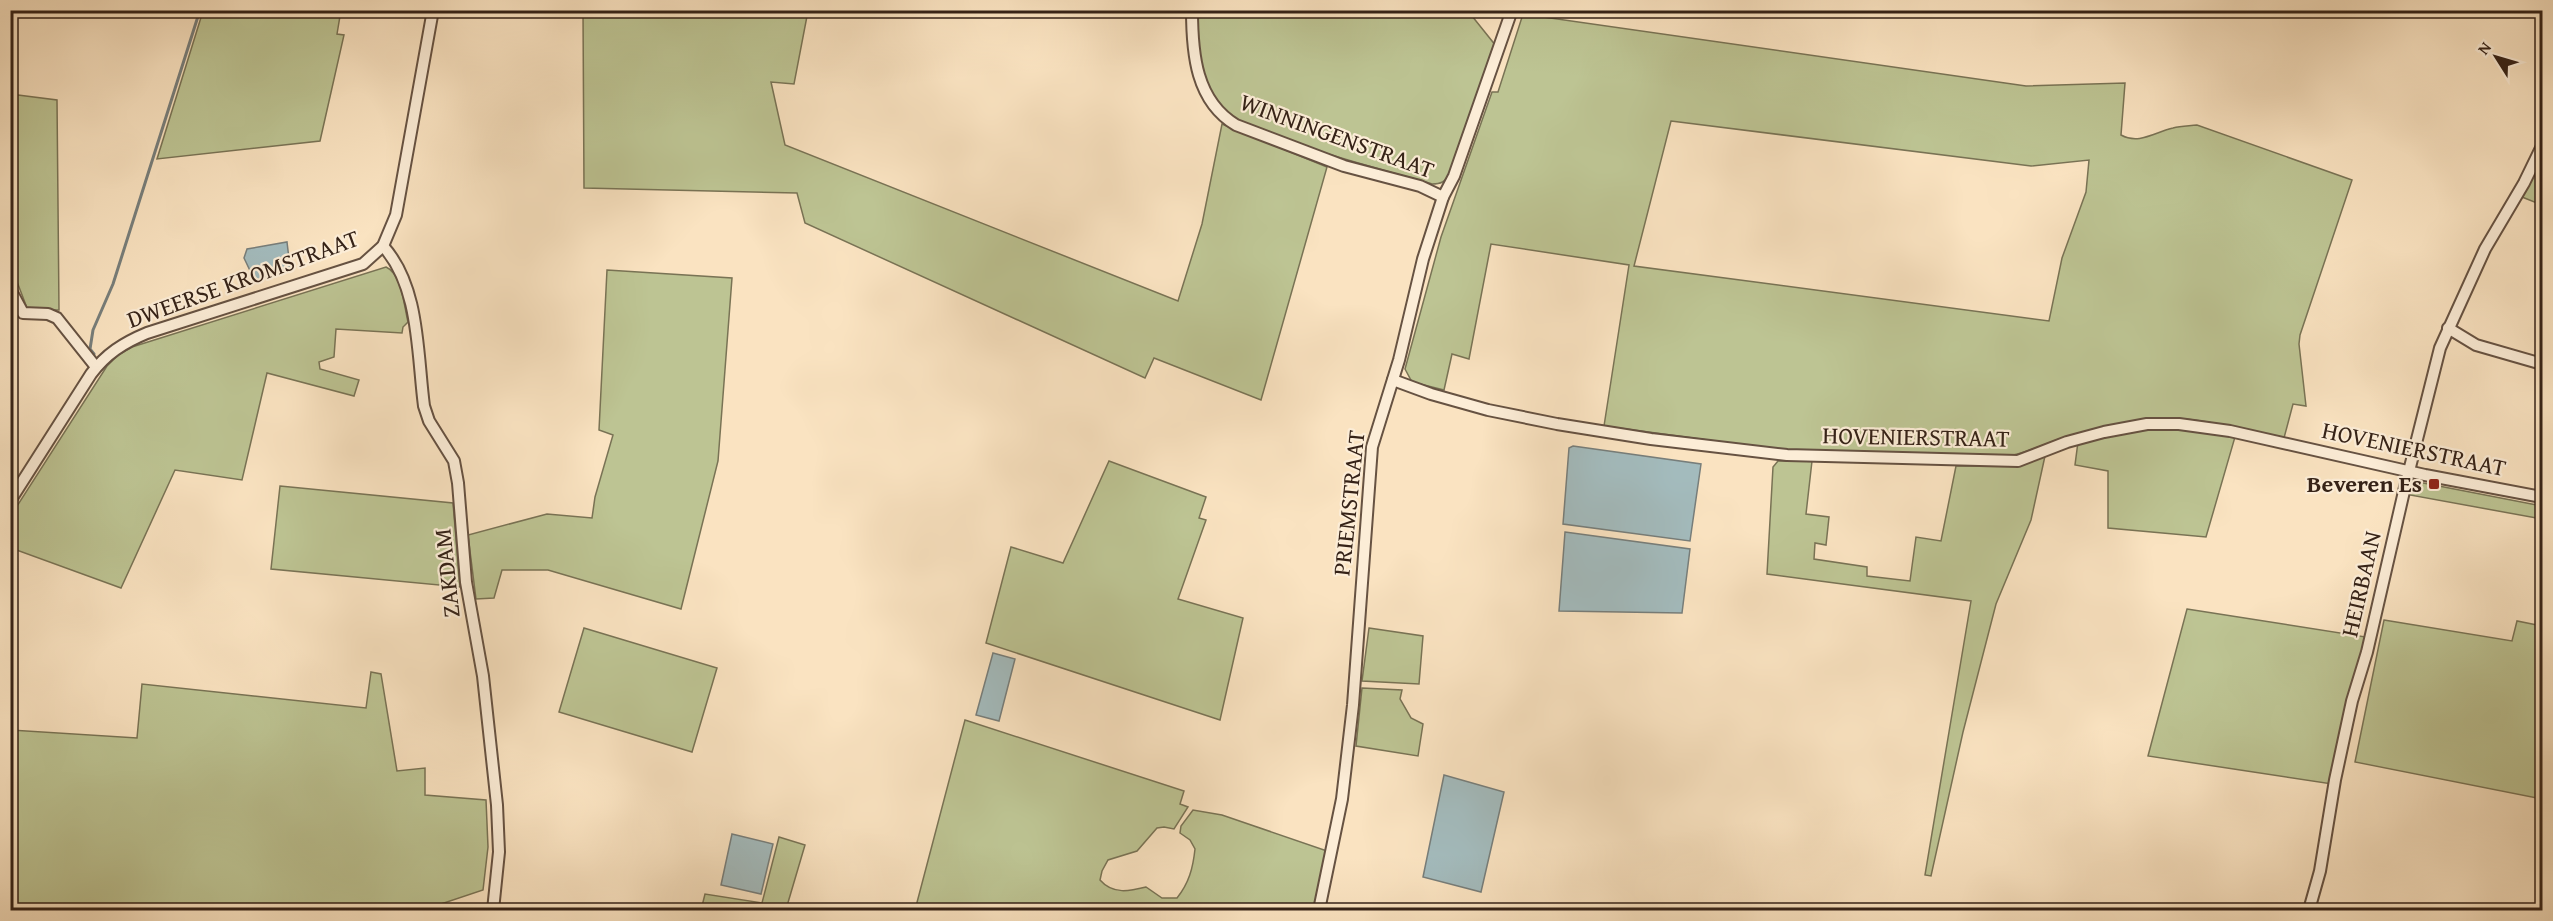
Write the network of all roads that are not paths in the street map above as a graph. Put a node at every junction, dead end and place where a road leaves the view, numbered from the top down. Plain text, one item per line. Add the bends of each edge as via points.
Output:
1 (433, 10) edge
2 (1192, 10) edge
3 (1512, 10) edge
4 (2542, 146) edge
5 (1443, 197) junction
6 (383, 246) junction
7 (10, 289) edge
8 (2448, 328) junction
9 (2542, 364) edge
10 (96, 367) junction
11 (1393, 380) junction
12 (2409, 470) junction
13 (2542, 497) edge
14 (10, 501) edge
15 (493, 910) edge
16 (1319, 910) edge
17 (2308, 910) edge

1 - 6 street, DWEERSE KROMSTRAAT via 396,215
2 - 5 street, WINNINGENSTRAAT via 1192,40 1199,76 1204,92 1223,117 1344,166 1420,186
3 - 5 street, PRIEMSTRAAT via 1454,176
4 - 8 street, HEIRBAAN via 2485,249
5 - 11 street, PRIEMSTRAAT via 1416,283
6 - 10 street, DWEERSE KROMSTRAAT via 374,256 351,268 147,333 123,344
6 - 15 street, ZAKDAM via 396,260 408,289 423,406 454,460 458,483 466,582 483,676 497,805 499,852
7 - 10 street via 23,313 57,318
8 - 9 street via 2476,345
8 - 12 street, HEIRBAAN
10 - 14 street, DWEERSE KROMSTRAAT
11 - 12 street, HOVENIERSTRAAT via 1431,394 1534,419 1768,454 2018,461 2104,432 2147,424 2179,424 2230,431
11 - 16 street, PRIEMSTRAAT via 1372,447 1348,747 1337,826
12 - 13 street, HOVENIERSTRAAT
12 - 17 street, HEIRBAAN via 2352,701 2320,871

